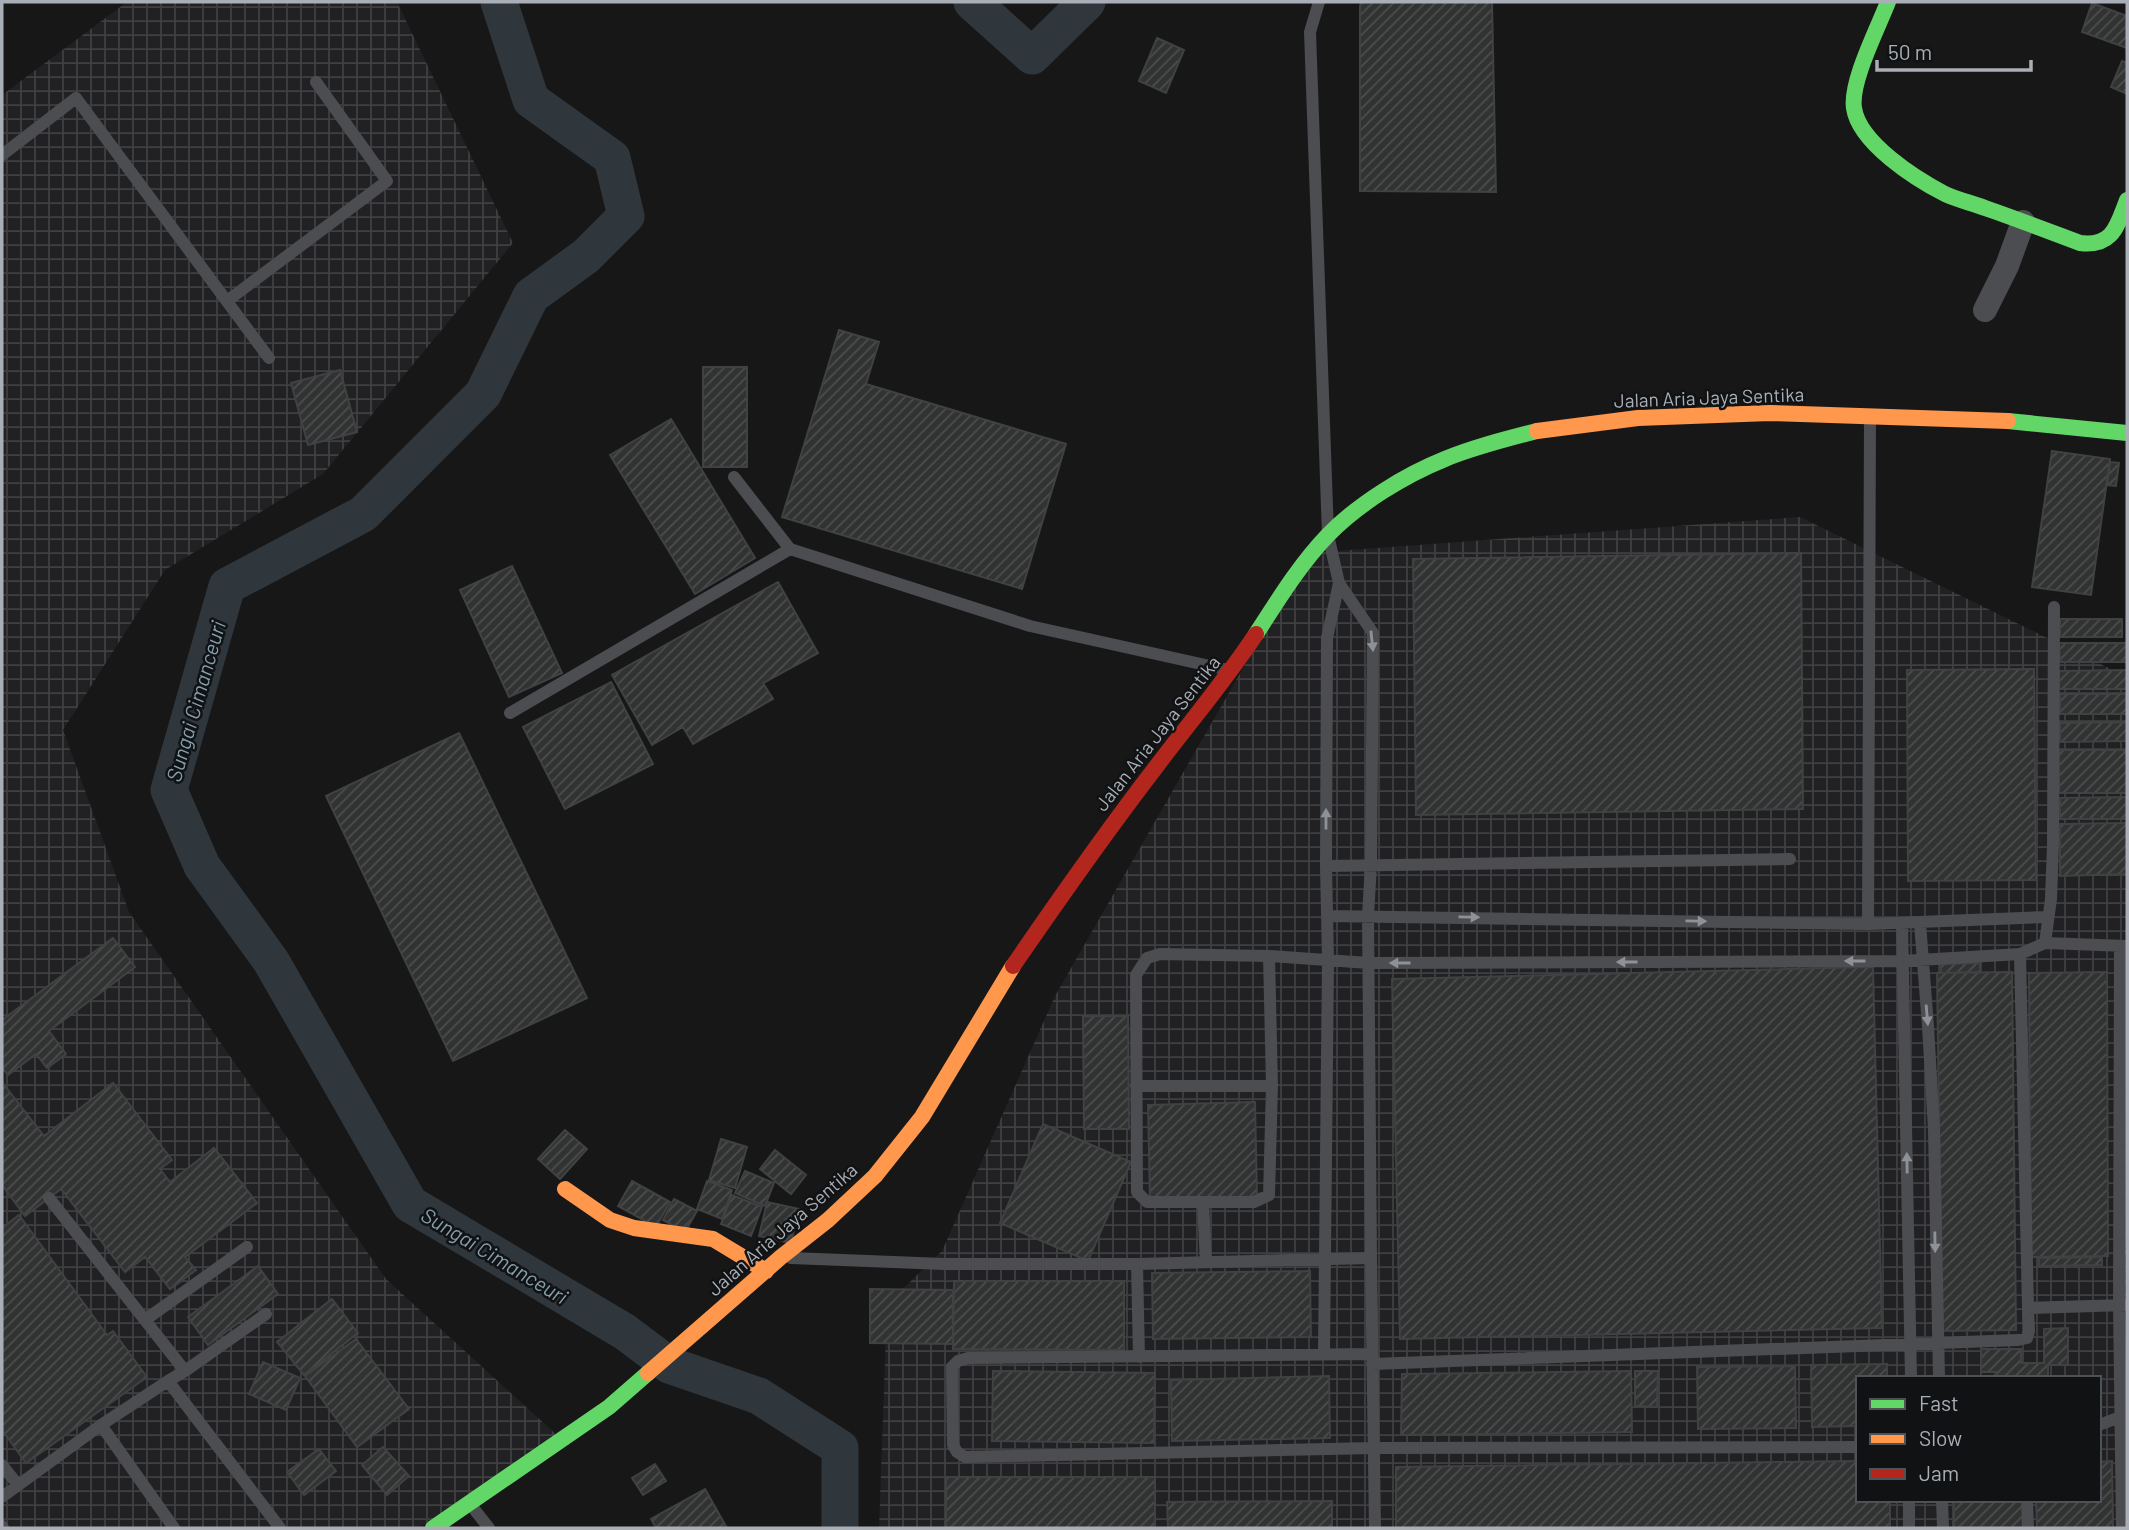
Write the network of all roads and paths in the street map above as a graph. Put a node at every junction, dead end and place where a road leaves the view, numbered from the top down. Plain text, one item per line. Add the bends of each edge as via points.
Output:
1 (1319, 2) edge
2 (1888, 2) edge
3 (316, 82) dead end
4 (2, 155) edge
5 (2127, 200) edge
6 (2023, 222) junction
7 (227, 301) junction
8 (1985, 310) dead end
9 (270, 358) dead end
10 (1870, 417) junction
11 (2127, 433) edge
12 (734, 477) dead end
13 (1328, 535) junction
14 (790, 549) junction
15 (1339, 583) junction
16 (2054, 607) dead end
17 (1232, 671) junction
18 (510, 713) dead end
19 (1790, 859) dead end
20 (1371, 865) junction
21 (1326, 866) junction
22 (1368, 915) junction
23 (1327, 916) junction
24 (2048, 917) junction
25 (1902, 923) junction
26 (1920, 923) junction
27 (1868, 924) junction
28 (2045, 943) junction
29 (2124, 946) edge
30 (2020, 954) junction
31 (1269, 956) junction
32 (1923, 959) junction
33 (1328, 961) junction
34 (1902, 961) junction
35 (1370, 963) junction
36 (1136, 1086) junction
37 (1272, 1086) junction
38 (565, 1189) dead end
39 (49, 1198) dead end
40 (1203, 1203) junction
41 (247, 1247) dead end
42 (781, 1258) junction
43 (1371, 1258) junction
44 (1324, 1259) junction
45 (1206, 1262) junction
46 (1137, 1264) junction
47 (766, 1271) junction
48 (2123, 1305) edge
49 (2028, 1308) junction
50 (266, 1314) dead end
51 (145, 1320) junction
52 (1911, 1343) junction
53 (1937, 1343) junction
54 (1324, 1354) junction
55 (1139, 1357) junction
56 (1372, 1359) junction
57 (185, 1371) junction
58 (1911, 1376) edge
59 (1939, 1376) edge
60 (168, 1381) junction
61 (2120, 1416) junction
62 (2101, 1424) edge
63 (101, 1425) junction
64 (1856, 1447) edge
65 (1373, 1448) junction
66 (2, 1465) edge
67 (18, 1485) junction
68 (2, 1497) edge
69 (1909, 1502) edge
70 (1942, 1502) edge
71 (2027, 1502) edge
72 (470, 1504) junction
73 (174, 1528) edge
74 (280, 1528) edge
75 (433, 1528) edge
76 (489, 1528) edge
77 (1375, 1528) edge
78 (1909, 1528) edge
79 (1943, 1528) edge
80 (2028, 1528) edge
81 (2122, 1528) edge

1 - 13 lane via 1310,32
2 - 6 street via 1855,93 1854,107 1867,135 1942,192
3 - 7 lane via 387,181
4 - 7 lane via 76,98
5 - 6 street via 2116,226 2099,245 2080,243
6 - 8 street
7 - 9 lane
10 - 11 street, Jalan Aria Jaya Sentika via 1994,419
10 - 13 street, Jalan Aria Jaya Sentika via 1770,413 1651,417 1545,429 1444,459 1396,484
10 - 27 lane
12 - 14 lane
13 - 15 lane
13 - 17 street, Jalan Aria Jaya Sentika via 1291,580
14 - 17 lane via 1030,626
14 - 18 lane
15 -> 20 lane via 1373,633
21 -> 15 lane via 1326,638
16 - 24 lane via 2053,844
17 - 42 street, Jalan Aria Jaya Sentika via 1089,856 1016,961 922,1117 875,1176
19 - 20 lane
20 - 21 lane
20 - 22 lane
21 - 23 lane
22 - 23 lane
22 -> 27 lane
22 - 35 lane
23 - 33 lane
24 - 26 lane
24 - 28 lane
25 - 26 lane
25 - 27 lane
25 - 34 lane
26 - 32 lane
28 - 29 lane
28 - 30 lane
29 - 48 lane
30 - 32 lane
30 - 49 lane
31 - 33 lane
31 - 36 lane via 1160,954 1147,958 1136,975
31 - 37 lane
32 - 34 lane
32 -> 53 lane via 1934,1130
33 - 35 lane
33 - 44 lane
34 -> 35 lane
52 -> 34 lane
35 - 43 lane
36 - 37 lane
36 - 40 lane via 1137,1192 1147,1202
37 - 40 lane via 1269,1195 1254,1202
38 - 47 street via 610,1220 634,1228 713,1239
39 - 51 lane
40 - 45 lane
41 - 51 lane
42 - 46 lane
42 - 47 street, Jalan Aria Jaya Sentika
43 - 44 lane
43 - 56 lane
44 - 45 lane
44 - 54 lane
45 - 46 lane
46 - 55 lane
47 - 72 street, Jalan Aria Jaya Sentika via 609,1407
48 - 49 lane
48 - 61 lane
49 - 53 lane via 2027,1338
50 - 57 lane
51 - 57 lane
52 - 53 lane
52 - 56 lane
52 - 58 lane
53 - 59 lane
54 - 55 lane
54 - 56 lane
55 - 65 lane via 958,1361 952,1367 953,1445 965,1457
56 - 65 lane
57 - 60 lane
60 - 63 lane
60 - 74 lane
61 - 62 lane
61 - 81 lane
63 - 67 lane
63 - 73 lane
64 - 65 lane
65 - 77 lane
66 - 67 lane
67 - 68 lane
69 - 78 lane
70 - 79 lane
71 - 80 lane
72 - 75 street, Jalan Aria Jaya Sentika
72 - 76 lane

